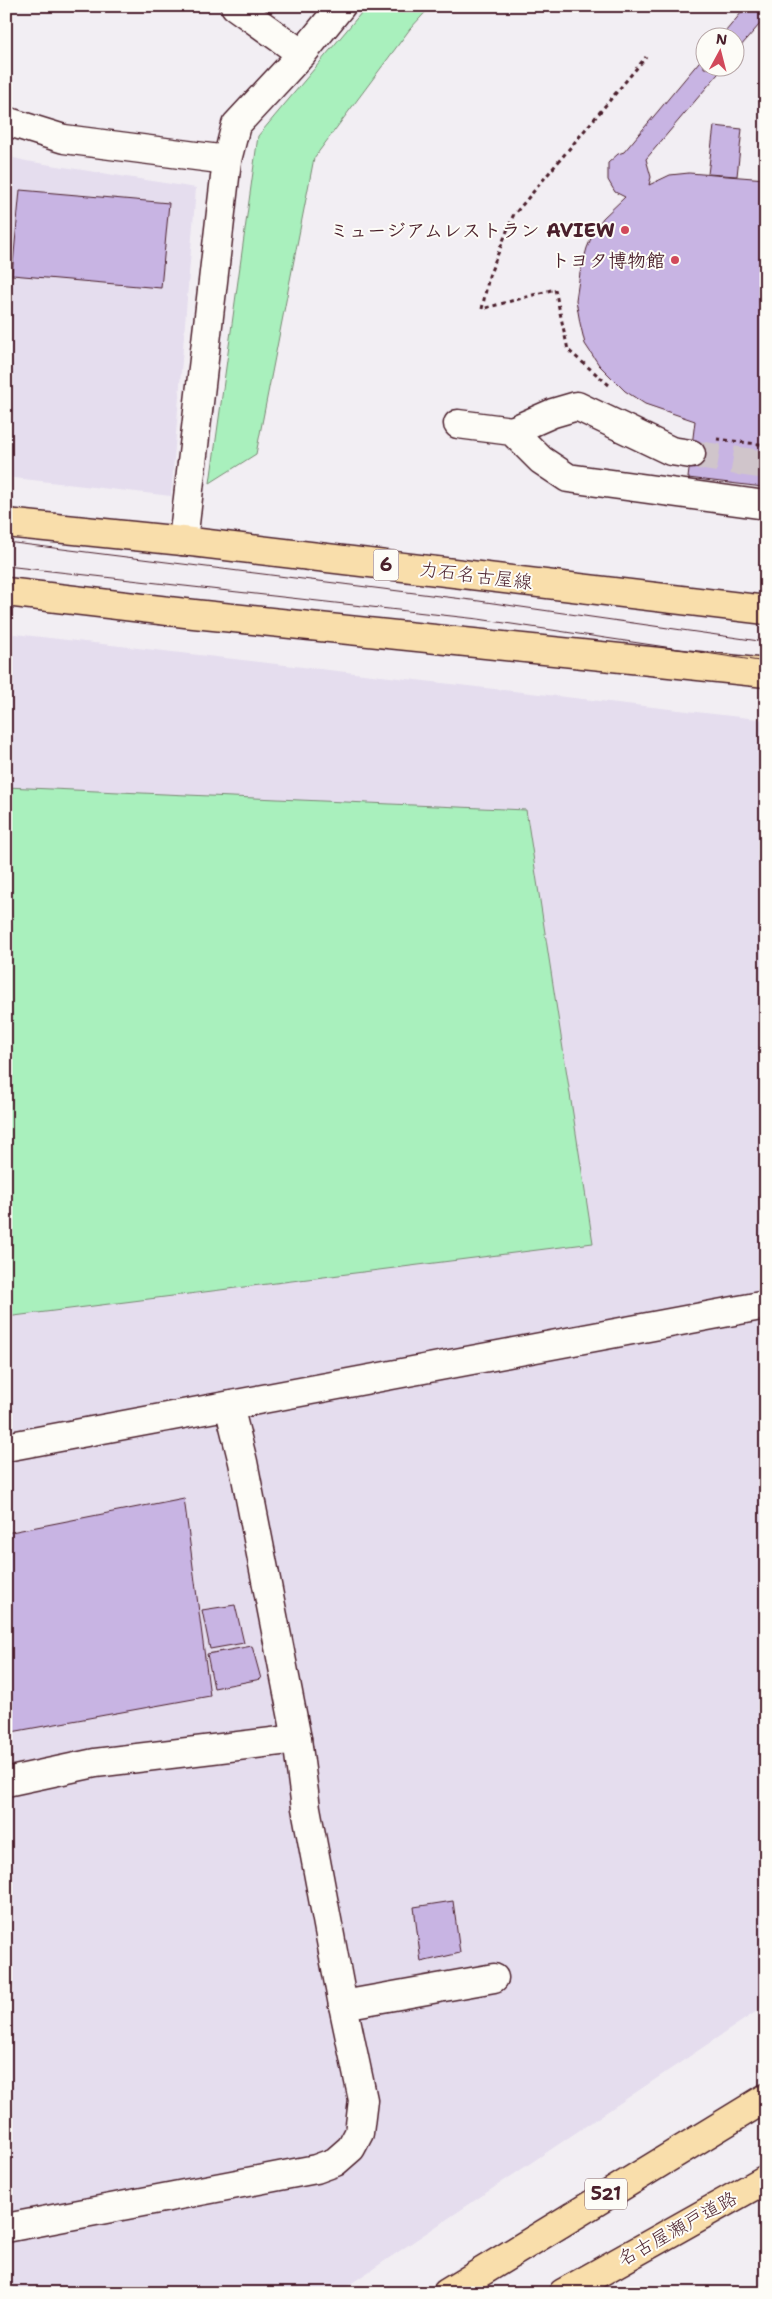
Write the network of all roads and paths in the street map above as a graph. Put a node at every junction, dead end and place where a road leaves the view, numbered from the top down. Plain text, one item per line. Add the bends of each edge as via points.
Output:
1 (235, 6) edge
2 (341, 6) edge
3 (756, 6) edge
4 (766, 14) edge
5 (302, 54) junction
6 (646, 58) dead end
7 (6, 121) edge
8 (227, 160) junction
9 (612, 388) dead end
10 (458, 424) dead end
11 (512, 431) junction
12 (766, 445) edge
13 (700, 446) joint
14 (766, 505) edge
15 (6, 523) edge
16 (183, 541) junction
17 (6, 592) edge
18 (766, 610) edge
19 (766, 673) edge
20 (766, 1305) edge
21 (228, 1406) junction
22 (6, 1447) edge
23 (297, 1739) junction
24 (6, 1782) edge
25 (494, 1978) dead end
26 (343, 2005) junction
27 (766, 2098) edge
28 (766, 2179) edge
29 (6, 2228) edge
30 (447, 2293) edge
31 (563, 2293) edge

1 - 5 street
2 - 5 street
3 - 4 path
5 - 8 street via 236,126
6 - 9 path via 513,216 489,276 482,309 555,289 568,350
7 - 8 street via 64,139
8 - 16 street
10 - 11 street
11 - 13 street via 577,406 671,451
11 - 14 street via 541,460 568,478
12 - 13 path
15 - 16 main road, 力石名古屋線 / 6
16 - 18 main road, 力石名古屋線 / 6
17 - 19 main road
20 - 21 street
21 - 22 street
21 - 23 street via 243,1462
23 - 24 street via 95,1763
23 - 26 street via 306,1808
25 - 26 street
26 - 29 street via 363,2100 363,2117 350,2148 335,2162 316,2169
27 - 30 main road, 521
28 - 31 main road, 名古屋瀬戸道路

